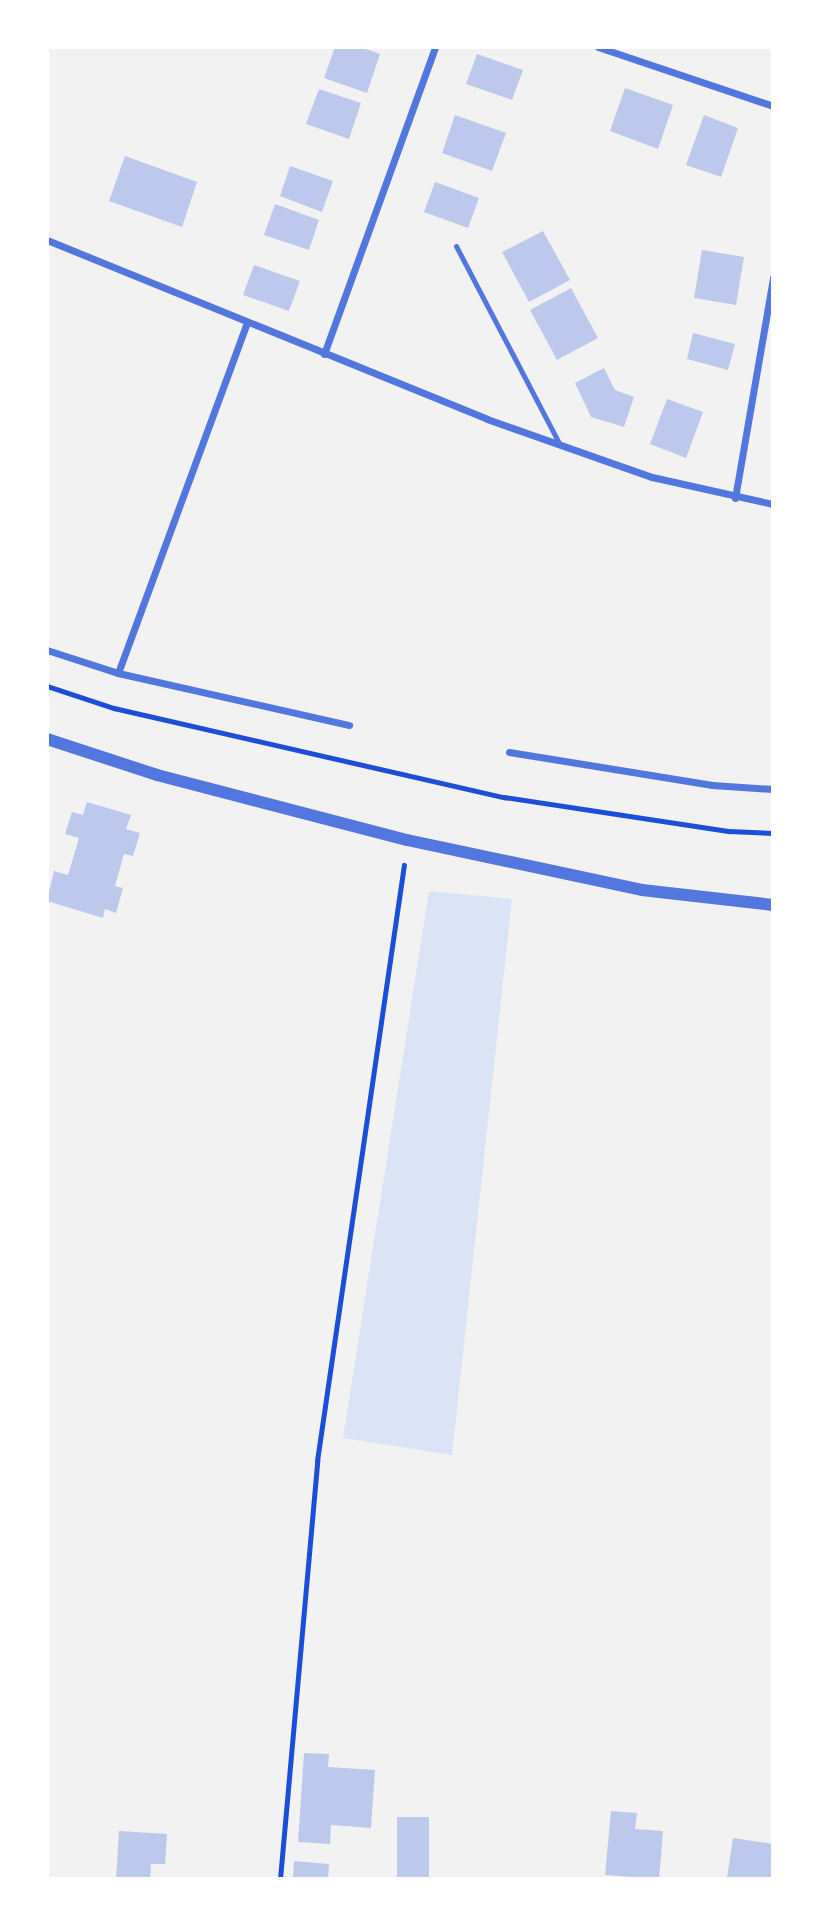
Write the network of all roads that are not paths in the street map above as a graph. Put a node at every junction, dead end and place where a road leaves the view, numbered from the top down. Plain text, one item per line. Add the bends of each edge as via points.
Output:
1 (435, 47) edge
2 (598, 47) edge
3 (773, 106) edge
4 (47, 240) edge
5 (456, 246) dead end
6 (773, 277) edge
7 (247, 323) junction
8 (324, 354) junction
9 (560, 445) junction
10 (735, 498) junction
11 (773, 504) edge
12 (47, 650) edge
13 (118, 673) junction
14 (349, 725) dead end
15 (47, 739) edge
16 (509, 752) dead end
17 (773, 789) edge
18 (773, 905) edge

1 - 8 street
2 - 3 street
4 - 7 street
5 - 9 lane
6 - 10 street
7 - 8 street
7 - 13 street
8 - 9 street
9 - 10 street via 652,477
10 - 11 street
12 - 13 street
13 - 14 street
15 - 18 street via 157,775 407,839 642,890
16 - 17 street via 712,785

